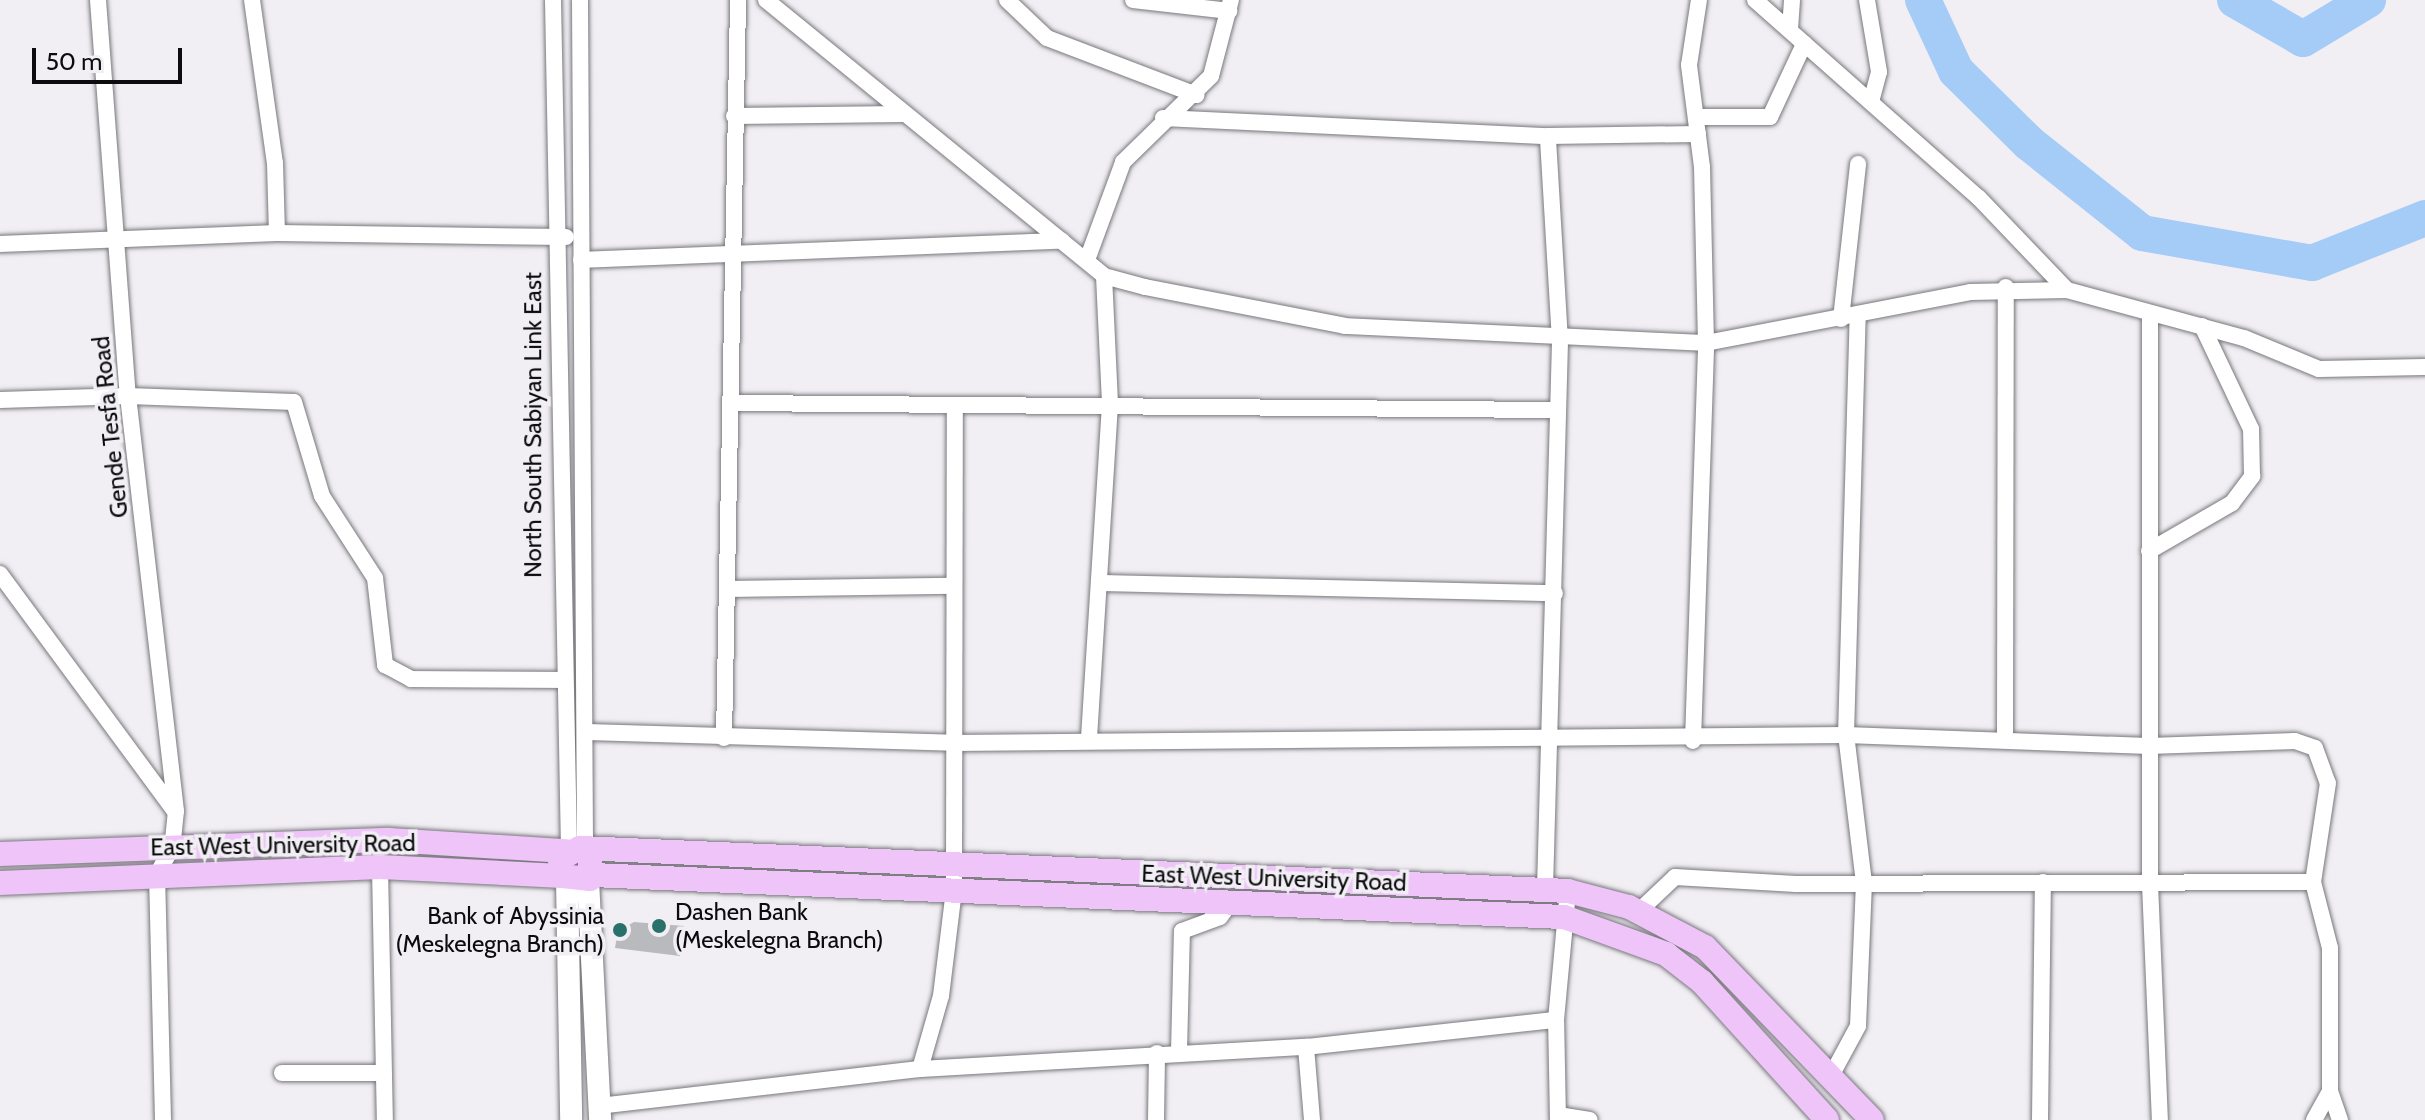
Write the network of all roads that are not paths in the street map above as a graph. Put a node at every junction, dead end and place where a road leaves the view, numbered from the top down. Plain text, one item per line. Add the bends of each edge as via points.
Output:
1 (98, 0) edge
2 (252, 0) edge
3 (553, 0) edge
4 (580, 0) edge
5 (738, 0) edge
6 (766, 0) edge
7 (1007, 0) edge
8 (1133, 0) edge
9 (1699, 0) edge
10 (1755, 0) edge
11 (1792, 0) edge
12 (1867, 0) edge
13 (1230, 6) edge
14 (1790, 29) junction
15 (1804, 44) junction
16 (1196, 95) junction
17 (1871, 101) junction
18 (903, 114) junction
19 (734, 116) junction
20 (1163, 118) junction
21 (1698, 126) junction
22 (1548, 136) junction
23 (1858, 164) dead end
24 (277, 233) junction
25 (558, 237) junction
26 (580, 237) junction
27 (118, 240) junction
28 (1062, 241) junction
29 (0, 244) edge
30 (733, 259) junction
31 (581, 260) junction
32 (1087, 260) junction
33 (1104, 276) junction
34 (2006, 287) junction
35 (2067, 290) junction
36 (2150, 313) junction
37 (1850, 317) junction
38 (2202, 326) junction
39 (1560, 341) junction
40 (1706, 343) junction
41 (2425, 367) edge
42 (128, 396) junction
43 (0, 400) edge
44 (733, 403) junction
45 (1110, 403) junction
46 (955, 408) junction
47 (1557, 410) junction
48 (2149, 551) junction
49 (0, 574) edge
50 (1102, 583) junction
51 (954, 586) junction
52 (727, 589) junction
53 (1555, 593) junction
54 (562, 680) junction
55 (587, 732) junction
56 (1846, 735) junction
57 (724, 738) junction
58 (1089, 738) junction
59 (2005, 738) junction
60 (1693, 741) junction
61 (953, 743) junction
62 (1551, 743) junction
63 (2149, 746) junction
64 (176, 811) junction
65 (172, 848) junction
66 (0, 854) edge
67 (577, 864) junction
68 (954, 864) junction
69 (380, 867) junction
70 (157, 874) junction
71 (2043, 882) junction
72 (2313, 882) junction
73 (0, 883) edge
74 (1864, 883) junction
75 (2150, 884) junction
76 (954, 890) junction
77 (1556, 890) junction
78 (1231, 902) junction
79 (1638, 912) junction
80 (1564, 917) junction
81 (1556, 1020) junction
82 (1306, 1047) junction
83 (1179, 1052) junction
84 (1157, 1053) junction
85 (920, 1069) junction
86 (282, 1073) dead end
87 (383, 1073) junction
88 (1831, 1076) junction
89 (2330, 1091) junction
90 (599, 1113) edge
91 (1558, 1118) edge
92 (163, 1120) edge
93 (385, 1120) edge
94 (571, 1120) edge
95 (1156, 1120) edge
96 (1312, 1120) edge
97 (1590, 1120) edge
98 (1827, 1120) edge
99 (1872, 1120) edge
100 (2040, 1120) edge
101 (2160, 1120) edge
102 (2314, 1120) edge
103 (2340, 1120) edge

1 - 27 street, Gende Tesfa Road
2 - 24 street via 275,163
3 - 25 street, North South Sabiyan Link East
4 - 26 street, North South Sabiyan Link East
5 - 19 street
6 - 18 street
7 - 16 street via 1047,38
8 - 13 street
9 - 21 street via 1689,65
10 - 14 street
11 - 14 street
12 - 17 street via 1879,72
13 - 16 street via 1211,76
14 - 15 street
15 - 17 street
15 - 21 street via 1770,117
16 - 20 street
17 - 35 street
18 - 19 street
18 - 28 street
19 - 30 street
20 - 22 street
20 - 32 street via 1123,162
21 - 22 street
21 - 40 street
22 - 39 street
23 - 37 street
24 - 25 street
24 - 27 street
25 - 26 street
25 - 54 street, North South Sabiyan Link East
26 - 31 street, North South Sabiyan Link East
27 - 29 street
27 - 42 street, Gende Tesfa Road
28 - 30 street
28 - 32 street
30 - 31 street
30 - 44 street
31 - 55 street, North South Sabiyan Link East
32 - 33 street
33 - 39 street via 1345,326
33 - 45 street
34 - 35 street
34 - 37 street
34 - 59 street
35 - 36 street
36 - 38 street
36 - 48 street
37 - 40 street
37 - 56 street
38 - 41 street via 2319,369
38 - 48 street via 2251,429 2252,476 2232,503
39 - 40 street
39 - 47 street
40 - 60 street
42 - 43 street
42 - 54 street via 294,402 322,496 375,578 381,652 392,672 411,679
42 - 64 street, Gende Tesfa Road
44 - 46 street
44 - 52 street
45 - 46 street
45 - 47 street
45 - 50 street
46 - 51 street
47 - 53 street
48 - 63 street
49 - 64 street
50 - 53 street
50 - 58 street
51 - 52 street
51 - 61 street
52 - 57 street
53 - 62 street
54 - 67 street, North South Sabiyan Link East
55 - 57 street
55 - 67 street, North South Sabiyan Link East
56 - 59 street
56 - 60 street
56 - 74 street
57 - 61 street
58 - 61 street
58 - 62 street
59 - 63 street
60 - 62 street
61 - 68 street
62 - 77 street
63 - 72 street via 2295,741 2315,748 2328,783
63 - 75 street
64 - 65 street, Gende Tesfa Road
65 - 66 main road, East West University Road
65 - 67 main road, East West University Road via 389,840
65 - 70 street
67 - 68 main road, East West University Road
67 - 69 main road, East West University Road
67 - 76 main road, East West University Road
67 - 90 main road, North South Sabiyan Link East
67 - 94 main road, North South Sabiyan Link East
68 - 76 street
68 - 77 main road, East West University Road
69 - 70 main road, East West University Road
69 - 87 street
70 - 73 main road, East West University Road
70 - 92 street
71 - 74 street
71 - 75 street
71 - 100 street
72 - 75 street
72 - 89 street via 2330,948
74 - 79 street via 1675,877
74 - 88 street via 1858,1026
75 - 101 street
76 - 78 main road, East West University Road
76 - 85 street via 941,996
77 - 79 main road, East West University Road
77 - 80 street
78 - 80 main road, East West University Road
78 - 83 street via 1220,917 1182,931
79 - 88 main road, East West University Road via 1705,947
80 - 81 street
80 - 98 main road, East West University Road via 1666,954 1702,982
81 - 82 street
81 - 91 street
82 - 83 street
82 - 96 street
83 - 84 street
84 - 85 street
84 - 95 street
85 - 90 street
86 - 87 street
87 - 93 street
88 - 99 main road, East West University Road
89 - 102 street
89 - 103 street
91 - 97 street

